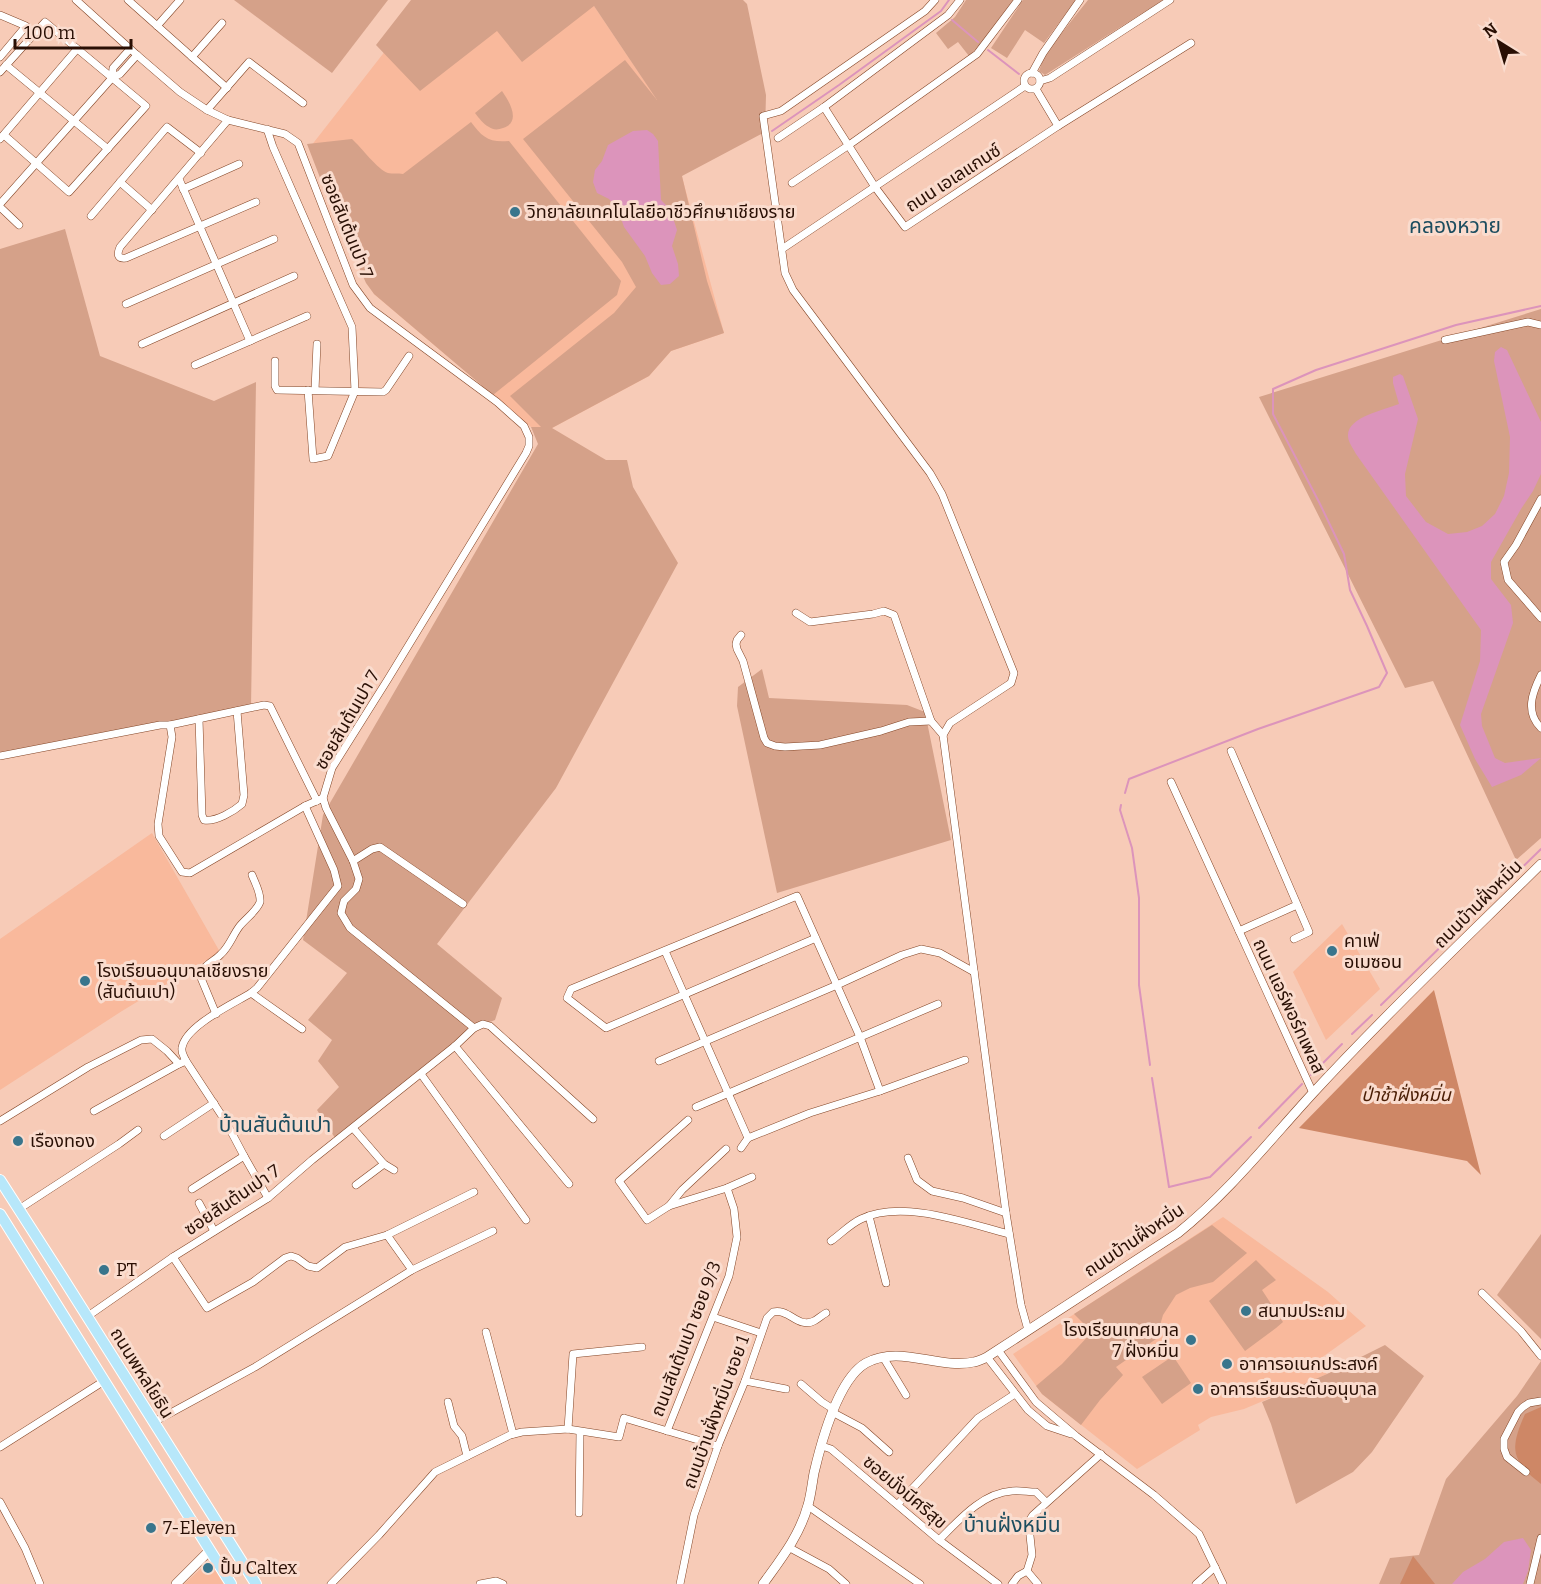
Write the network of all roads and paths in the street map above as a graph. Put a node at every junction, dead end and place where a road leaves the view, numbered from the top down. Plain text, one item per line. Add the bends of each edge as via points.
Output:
1 (76, 0) edge
2 (128, 0) edge
3 (180, 0) edge
4 (935, 0) edge
5 (960, 0) edge
6 (1017, 0) edge
7 (1080, 0) edge
8 (1170, 0) edge
9 (0, 15) edge
10 (222, 23) dead end
11 (158, 26) junction
12 (1191, 44) dead end
13 (77, 49) junction
14 (130, 49) junction
15 (137, 56) junction
16 (0, 57) edge
17 (192, 57) junction
18 (6, 65) junction
19 (0, 72) edge
20 (1032, 73) junction
21 (112, 78) junction
22 (1040, 81) junction
23 (1025, 86) junction
24 (227, 88) junction
25 (1036, 89) junction
26 (39, 93) junction
27 (303, 103) dead end
28 (824, 107) junction
29 (207, 110) junction
30 (228, 120) junction
31 (74, 121) junction
32 (1058, 126) junction
33 (267, 129) junction
34 (2, 137) edge
35 (778, 138) dead end
36 (849, 145) junction
37 (108, 149) junction
38 (201, 153) junction
39 (36, 163) junction
40 (239, 164) dead end
41 (179, 179) junction
42 (120, 182) junction
43 (792, 183) dead end
44 (875, 187) junction
45 (183, 189) junction
46 (256, 202) dead end
47 (0, 206) edge
48 (152, 210) junction
49 (92, 216) dead end
50 (19, 225) dead end
51 (200, 227) junction
52 (274, 239) dead end
53 (782, 249) junction
54 (217, 264) junction
55 (294, 276) dead end
56 (234, 303) junction
57 (126, 304) dead end
58 (307, 316) dead end
59 (1541, 325) edge
60 (1446, 340) dead end
61 (250, 341) junction
62 (142, 344) dead end
63 (317, 344) dead end
64 (409, 356) dead end
65 (275, 361) dead end
66 (195, 365) dead end
67 (311, 390) junction
68 (355, 391) junction
69 (1541, 499) edge
70 (796, 613) dead end
71 (1541, 618) edge
72 (741, 635) dead end
73 (1541, 675) edge
74 (237, 711) junction
75 (199, 719) junction
76 (930, 721) junction
77 (170, 725) junction
78 (1541, 728) edge
79 (943, 735) junction
80 (1231, 752) dead end
81 (0, 756) edge
82 (1172, 782) dead end
83 (320, 800) junction
84 (305, 806) junction
85 (353, 861) junction
86 (1541, 864) edge
87 (252, 875) dead end
88 (464, 904) dead end
89 (1297, 904) junction
90 (1239, 931) junction
91 (816, 938) junction
92 (1294, 939) dead end
93 (665, 951) junction
94 (974, 972) junction
95 (837, 985) junction
96 (251, 993) junction
97 (685, 994) junction
98 (938, 1004) dead end
99 (216, 1014) junction
100 (474, 1028) junction
101 (302, 1029) dead end
102 (860, 1037) junction
103 (705, 1040) junction
104 (455, 1046) junction
105 (659, 1060) dead end
106 (965, 1060) dead end
107 (182, 1062) junction
108 (421, 1074) junction
109 (880, 1091) junction
110 (728, 1093) junction
111 (1313, 1093) junction
112 (214, 1103) junction
113 (696, 1107) dead end
114 (94, 1112) dead end
115 (593, 1119) dead end
116 (688, 1120) dead end
117 (0, 1121) edge
118 (352, 1128) junction
119 (138, 1130) dead end
120 (164, 1136) dead end
121 (748, 1138) junction
122 (741, 1148) dead end
123 (726, 1149) dead end
124 (244, 1156) junction
125 (908, 1158) dead end
126 (384, 1164) junction
127 (394, 1170) dead end
128 (752, 1177) dead end
129 (0, 1180) edge
130 (569, 1184) dead end
131 (356, 1185) dead end
132 (727, 1188) junction
133 (192, 1189) dead end
134 (474, 1192) dead end
135 (268, 1198) junction
136 (199, 1203) dead end
137 (669, 1206) junction
138 (19, 1209) junction
139 (1006, 1213) junction
140 (0, 1214) edge
141 (869, 1216) junction
142 (526, 1220) dead end
143 (493, 1231) dead end
144 (214, 1232) junction
145 (1009, 1234) junction
146 (387, 1235) junction
147 (831, 1241) dead end
148 (173, 1257) junction
149 (412, 1270) junction
150 (886, 1283) dead end
151 (1482, 1293) dead end
152 (826, 1313) dead end
153 (87, 1316) junction
154 (713, 1317) junction
155 (1028, 1330) junction
156 (486, 1332) dead end
157 (761, 1333) junction
158 (642, 1347) dead end
159 (998, 1350) junction
160 (1541, 1356) edge
161 (883, 1357) junction
162 (987, 1357) junction
163 (104, 1381) junction
164 (745, 1381) junction
165 (801, 1384) dead end
166 (786, 1389) dead end
167 (1015, 1394) junction
168 (906, 1395) dead end
169 (1541, 1401) edge
170 (448, 1402) dead end
171 (833, 1411) junction
172 (154, 1422) junction
173 (567, 1428) junction
174 (668, 1431) junction
175 (580, 1432) junction
176 (513, 1434) junction
177 (1076, 1436) junction
178 (718, 1446) junction
179 (822, 1446) junction
180 (0, 1447) edge
181 (889, 1452) dead end
182 (1101, 1454) junction
183 (467, 1456) junction
184 (1526, 1472) dead end
185 (0, 1502) edge
186 (1046, 1502) junction
187 (898, 1504) junction
188 (808, 1506) junction
189 (579, 1514) dead end
190 (1541, 1538) edge
191 (939, 1540) junction
192 (790, 1548) junction
193 (210, 1550) junction
194 (1215, 1568) junction
195 (1027, 1570) junction
196 (40, 1584) edge
197 (176, 1584) edge
198 (231, 1584) edge
199 (256, 1584) edge
200 (331, 1584) edge
201 (480, 1584) edge
202 (503, 1584) edge
203 (680, 1584) edge
204 (763, 1584) edge
205 (846, 1584) edge
206 (920, 1584) edge
207 (998, 1584) edge
208 (1012, 1584) edge
209 (1038, 1584) edge
210 (1196, 1584) edge
211 (1223, 1584) edge
212 (1530, 1584) edge

1 - 14 street
2 - 11 street
3 - 11 street
4 - 53 street via 925,11 781,111 763,116
5 - 28 street via 948,15
6 - 36 street via 977,54
7 - 20 street
8 - 22 street
9 - 16 street via 26,26
10 - 17 street
11 - 17 street
12 - 32 street, ถนน เอเลแกนซ์
13 - 18 street via 45,22
13 - 21 street
13 - 26 street
14 - 15 street
14 - 21 street via 114,68
15 - 21 street
15 - 29 street
17 - 24 street
18 - 19 street
18 - 26 street
20 - 22 street
20 - 23 street via 1025,77
21 - 31 street
21 - 37 street via 146,106
22 - 25 street
23 - 25 street
23 - 44 street, ถนน เอเลแกนซ์
24 - 27 street via 249,62
24 - 29 street
25 - 32 street
26 - 31 street
26 - 34 street
28 - 35 street
28 - 36 street, ถนน เอเลแกนซ์
29 - 30 street
30 - 33 street
30 - 38 street
31 - 37 street
31 - 39 street
32 - 44 street, ถนน เอเลแกนซ์ via 905,227
33 - 68 street via 352,327
33 - 83 street, ซอยสันต้นเปา 7 via 298,143 353,285 370,308 497,402 524,426 529,436 526,453 332,768
34 - 39 street
36 - 43 street
36 - 44 street, ถนน เอเลแกนซ์
37 - 39 street via 69,192
38 - 41 street
38 - 42 street via 167,127
39 - 47 street
40 - 45 street
41 - 45 street
41 - 48 street
42 - 48 street
42 - 49 street
44 - 53 street, ถนน เอเลแกนซ์
45 - 51 street
46 - 51 street
47 - 50 street
48 - 51 street via 120,247 120,258
51 - 54 street
52 - 54 street
53 - 79 street via 785,273 793,290 942,494 1014,673 1011,683 950,723
54 - 56 street
54 - 57 street
55 - 56 street
56 - 61 street
56 - 62 street
58 - 61 street
59 - 60 street via 1528,322
61 - 66 street
63 - 67 street
64 - 68 street via 383,392
65 - 67 street via 277,390
67 - 68 street
67 - 68 street via 313,459 327,456
69 - 71 street via 1504,562 1508,580
70 - 76 street via 810,622 884,610 894,615
72 - 76 street via 737,649 767,743 784,747 820,744 909,722
73 - 78 street via 1532,691 1531,711
74 - 75 street
74 - 75 street via 242,804 210,821 202,815
74 - 83 street via 264,705 272,709
75 - 77 street
76 - 79 street
77 - 81 street
77 - 84 street via 172,737 159,836 183,872 190,873
79 - 94 street
80 - 89 street, ถนน แอร์พอร์ทเพลส
82 - 90 street, ถนน แอร์พอร์ทเพลส
83 - 84 street
83 - 85 street, ซอยสันต้นเปา 7
84 - 96 street via 338,886
85 - 88 street via 380,847
85 - 100 street, ซอยสันต้นเปา 7 via 358,879 356,889 344,901 341,913 350,928
86 - 111 street, ถนนบ้านฝั่งหมิ่น
87 - 99 street via 260,895 258,906 222,954 202,971 201,978
89 - 90 street, ถนน แอร์พอร์ทเพลส
89 - 92 street, ถนน แอร์พอร์ทเพลส via 1309,932
90 - 111 street, ถนน แอร์พอร์ทเพลส
91 - 93 street via 797,896
91 - 95 street
91 - 97 street
93 - 97 street
93 - 97 street via 571,989 567,998 606,1028
94 - 95 street via 940,953 921,949
94 - 139 street
95 - 102 street
95 - 103 street
96 - 99 street
96 - 101 street
97 - 103 street
98 - 102 street
99 - 107 street via 183,1042
100 - 104 street, ซอยสันต้นเปา 7
100 - 115 street via 490,1026
102 - 109 street
102 - 110 street
103 - 105 street
103 - 110 street
104 - 108 street, ซอยสันต้นเปา 7
104 - 130 street
106 - 109 street
107 - 112 street
107 - 114 street
107 - 117 street via 152,1039 141,1040
108 - 118 street, ซอยสันต้นเปา 7
108 - 142 street
109 - 121 street
110 - 113 street
110 - 121 street
111 - 155 street, ถนนบ้านฝั่งหมิ่น via 1201,1214
112 - 120 street
112 - 124 street
116 - 137 street via 619,1181 647,1220
118 - 126 street
118 - 135 street, ซอยสันต้นเปา 7
119 - 138 street
121 - 122 street
123 - 137 street
124 - 133 street
124 - 135 street
125 - 139 street via 917,1180 932,1191 963,1197
126 - 127 street
126 - 131 street
128 - 132 street
129 - 138 main road, ถนนพหลโยธิน
132 - 137 street
132 - 154 street, ถนนสันต้นเปา ซอย 9/3 via 734,1209 736,1237 729,1276
134 - 146 street
135 - 144 street, ซอยสันต้นเปา 7
136 - 144 street
138 - 153 main road, ถนนพหลโยธิน
139 - 145 street
140 - 163 main road, ถนนพหลโยธิน
141 - 145 street via 916,1212
141 - 147 street
141 - 150 street
143 - 149 street
144 - 148 street, ซอยสันต้นเปา 7
145 - 155 street
146 - 148 street via 345,1247 317,1268 291,1256 285,1258 207,1308
146 - 149 street
148 - 153 street, ซอยสันต้นเปา 7
149 - 172 street via 255,1367
151 - 160 street
152 - 157 street, ถนนบ้านฝั่งหมิ่น ซอย 1 via 804,1323 782,1311 773,1312
153 - 172 main road, ถนนพหลโยธิน
154 - 157 street
154 - 174 street, ถนนสันต้นเปา ซอย 9/3
155 - 159 street, ถนนบ้านฝั่งหมิ่น
156 - 176 street
157 - 164 street, ถนนบ้านฝั่งหมิ่น ซอย 1
158 - 173 street via 573,1354
159 - 162 street, ถนนบ้านฝั่งหมิ่น
159 - 177 street via 1036,1402
161 - 162 street, ถนนบ้านฝั่งหมิ่น via 960,1363
161 - 168 street
161 - 171 street, ถนนบ้านฝั่งหมิ่น via 855,1372
162 - 167 street
163 - 180 street
163 - 193 main road, ถนนพหลโยธิน
164 - 166 street
164 - 178 street, ถนนบ้านฝั่งหมิ่น ซอย 1
165 - 171 street
167 - 177 street via 1047,1425
167 - 187 street via 978,1418
169 - 184 street via 1523,1407 1503,1444 1507,1457
170 - 183 street
171 - 179 street, ถนนบ้านฝั่งหมิ่น
171 - 181 street via 862,1428
172 - 199 main road, ถนนพหลโยธิน
173 - 175 street
173 - 176 street
174 - 175 street via 624,1418 618,1437
174 - 178 street
175 - 189 street
176 - 183 street
177 - 182 street
178 - 203 street, ถนนบ้านฝั่งหมิ่น ซอย 1 via 694,1515
179 - 187 street, ซอยมั่งมีศรีสุข via 831,1449
179 - 188 street, ถนนบ้านฝั่งหมิ่น
182 - 186 street
182 - 194 street via 1199,1534
183 - 200 street via 429,1478
185 - 196 street
186 - 191 street via 1036,1492 1011,1491 991,1496 965,1514
186 - 195 street via 1029,1521 1032,1555
187 - 191 street, ซอยมั่งมีศรีสุข
188 - 192 street, ถนนบ้านฝั่งหมิ่น
188 - 206 street
190 - 212 street
191 - 207 street, ซอยมั่งมีศรีสุข
192 - 204 street, ถนนบ้านฝั่งหมิ่น
192 - 205 street via 829,1569
193 - 197 street
193 - 198 main road, ถนนพหลโยธิน
194 - 210 street
194 - 211 street
195 - 208 street
195 - 209 street
201 - 202 street

